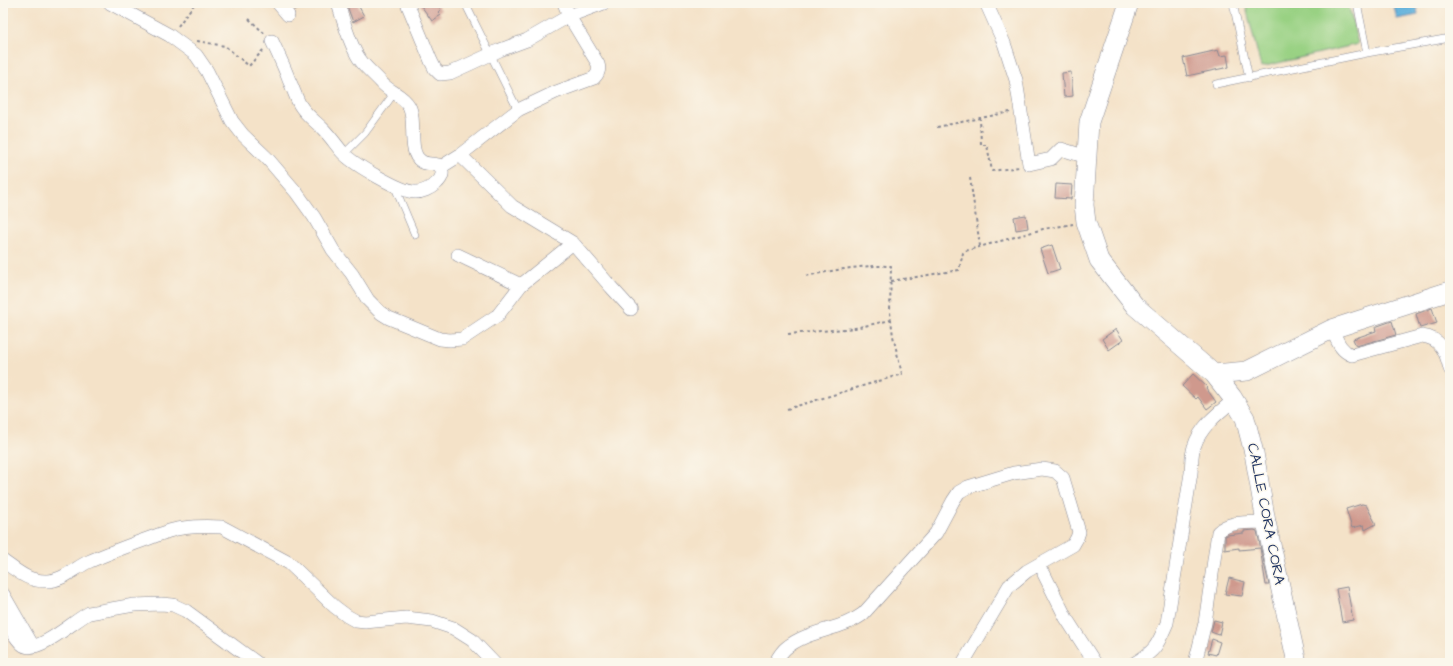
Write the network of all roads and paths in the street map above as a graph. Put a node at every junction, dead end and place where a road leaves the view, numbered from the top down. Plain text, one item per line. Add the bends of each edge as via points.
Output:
1 (110, 3) edge
2 (194, 3) edge
3 (278, 3) edge
4 (338, 3) edge
5 (407, 3) edge
6 (465, 3) edge
7 (564, 3) edge
8 (604, 3) edge
9 (1129, 3) edge
10 (1233, 3) edge
11 (1357, 3) edge
12 (987, 5) dead end
13 (288, 15) dead end
14 (569, 16) junction
15 (249, 19) dead end
16 (183, 30) dead end
17 (193, 38) dead end
18 (1450, 38) edge
19 (272, 41) junction
20 (490, 54) junction
21 (1367, 54) junction
22 (1249, 78) junction
23 (1216, 84) dead end
24 (395, 92) junction
25 (518, 110) junction
26 (1017, 110) dead end
27 (980, 117) junction
28 (937, 127) dead end
29 (344, 154) junction
30 (460, 155) junction
31 (1087, 156) junction
32 (441, 167) junction
33 (1019, 167) dead end
34 (970, 178) dead end
35 (394, 185) junction
36 (1077, 223) dead end
37 (415, 235) dead end
38 (573, 243) junction
39 (980, 247) junction
40 (458, 255) dead end
41 (806, 276) dead end
42 (891, 281) junction
43 (521, 285) junction
44 (1450, 290) edge
45 (631, 309) dead end
46 (890, 320) junction
47 (1332, 329) junction
48 (788, 334) dead end
49 (1450, 369) edge
50 (1247, 371) junction
51 (1214, 374) junction
52 (1233, 398) junction
53 (787, 409) dead end
54 (1266, 522) junction
55 (3, 561) edge
56 (1044, 574) dead end
57 (3, 594) edge
58 (3, 619) edge
59 (32, 647) junction
60 (257, 663) edge
61 (494, 663) edge
62 (775, 663) edge
63 (963, 663) edge
64 (1094, 663) edge
65 (1135, 663) edge
66 (1195, 663) edge
67 (1297, 663) edge

1 - 43 street via 169,35 196,55 208,71 232,121 296,192 368,300 381,313 421,332 445,340 455,340 468,336 498,315
2 - 16 path via 177,27
3 - 13 street
4 - 24 street via 357,56 382,84
5 - 20 street via 431,61 440,74 450,73
6 - 20 lane
7 - 14 street
8 - 14 street
9 - 31 street, CALLE CORA CORA via 1089,122
10 - 22 lane
11 - 21 lane
12 - 31 street via 1004,43 1016,80 1029,164 1051,159 1061,149
14 - 20 street via 527,40
14 - 25 street via 598,64 597,75
15 - 19 path
17 - 19 path via 198,42 225,46 249,66
18 - 21 lane
19 - 29 street via 300,105
20 - 25 lane
21 - 22 lane
22 - 23 lane
24 - 29 lane via 365,133
24 - 32 street via 407,102 412,113 417,158 424,163
25 - 30 street
26 - 27 path
27 - 28 path
27 - 33 path via 981,145 987,145 992,171
29 - 35 street
30 - 32 street
30 - 38 street via 512,206
31 - 51 street, CALLE CORA CORA via 1084,205 1086,222 1099,260 1135,306
32 - 35 street via 441,178 424,191 411,192
34 - 39 path
35 - 37 lane
36 - 39 path via 1043,229
38 - 43 street
38 - 45 street
39 - 42 path via 962,253 959,270
40 - 43 street
41 - 42 path via 851,267 891,266
42 - 46 path
44 - 47 street
46 - 48 path via 855,328
46 - 53 path via 902,374
47 - 49 street via 1340,348 1352,355 1422,336 1428,337 1439,342 1448,358
47 - 50 street
50 - 51 street
50 - 52 street
51 - 52 street, CALLE CORA CORA
52 - 54 street, CALLE CORA CORA via 1245,418 1249,432
52 - 65 street via 1213,417 1199,435 1193,448 1192,472 1167,624 1158,644
54 - 66 street via 1230,524 1218,532 1205,623
54 - 67 street, CALLE CORA CORA
55 - 61 street via 26,577 47,582 57,580 88,562 169,531 222,527 289,563 335,607 356,621 406,618 432,621 453,628 472,640
56 - 64 street via 1066,618
57 - 59 street
58 - 59 street via 21,644
59 - 60 street via 48,640 88,613 134,605 161,604 173,605 186,611
62 - 63 street via 786,648 811,634 854,621 863,614 936,533 959,492 1014,473 1042,469 1055,471 1063,478 1078,532 1077,538 1073,545 1027,571 1009,586

